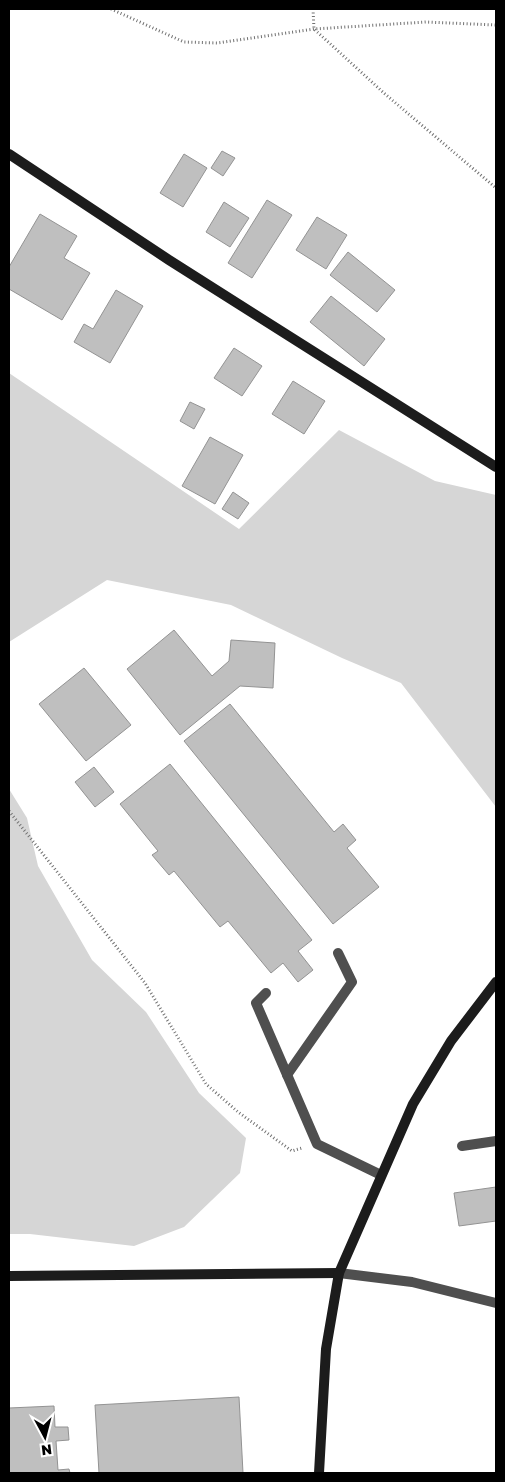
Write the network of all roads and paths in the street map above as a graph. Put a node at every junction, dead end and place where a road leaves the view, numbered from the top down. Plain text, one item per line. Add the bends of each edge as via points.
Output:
1 (111, 9) edge
2 (312, 9) edge
3 (496, 25) edge
4 (314, 29) junction
5 (9, 154) edge
6 (496, 188) edge
7 (496, 467) edge
8 (9, 811) edge
9 (338, 953) dead end
10 (496, 982) edge
11 (266, 993) dead end
12 (287, 1075) junction
13 (496, 1140) edge
14 (317, 1144) junction
15 (462, 1146) dead end
16 (381, 1175) junction
17 (339, 1273) junction
18 (9, 1276) edge
19 (496, 1303) edge
20 (318, 1473) edge

1 - 4 path via 184,42 216,43
2 - 4 path
3 - 4 path via 426,22
4 - 6 path
5 - 7 street via 169,260
8 - 14 path via 146,983 206,1084 292,1151
9 - 12 street via 352,982
10 - 16 street via 451,1041 413,1104
11 - 12 street via 256,1003
12 - 14 street
13 - 15 street
14 - 16 street
16 - 17 street
17 - 18 street
17 - 19 street via 412,1282
17 - 20 street via 326,1349

